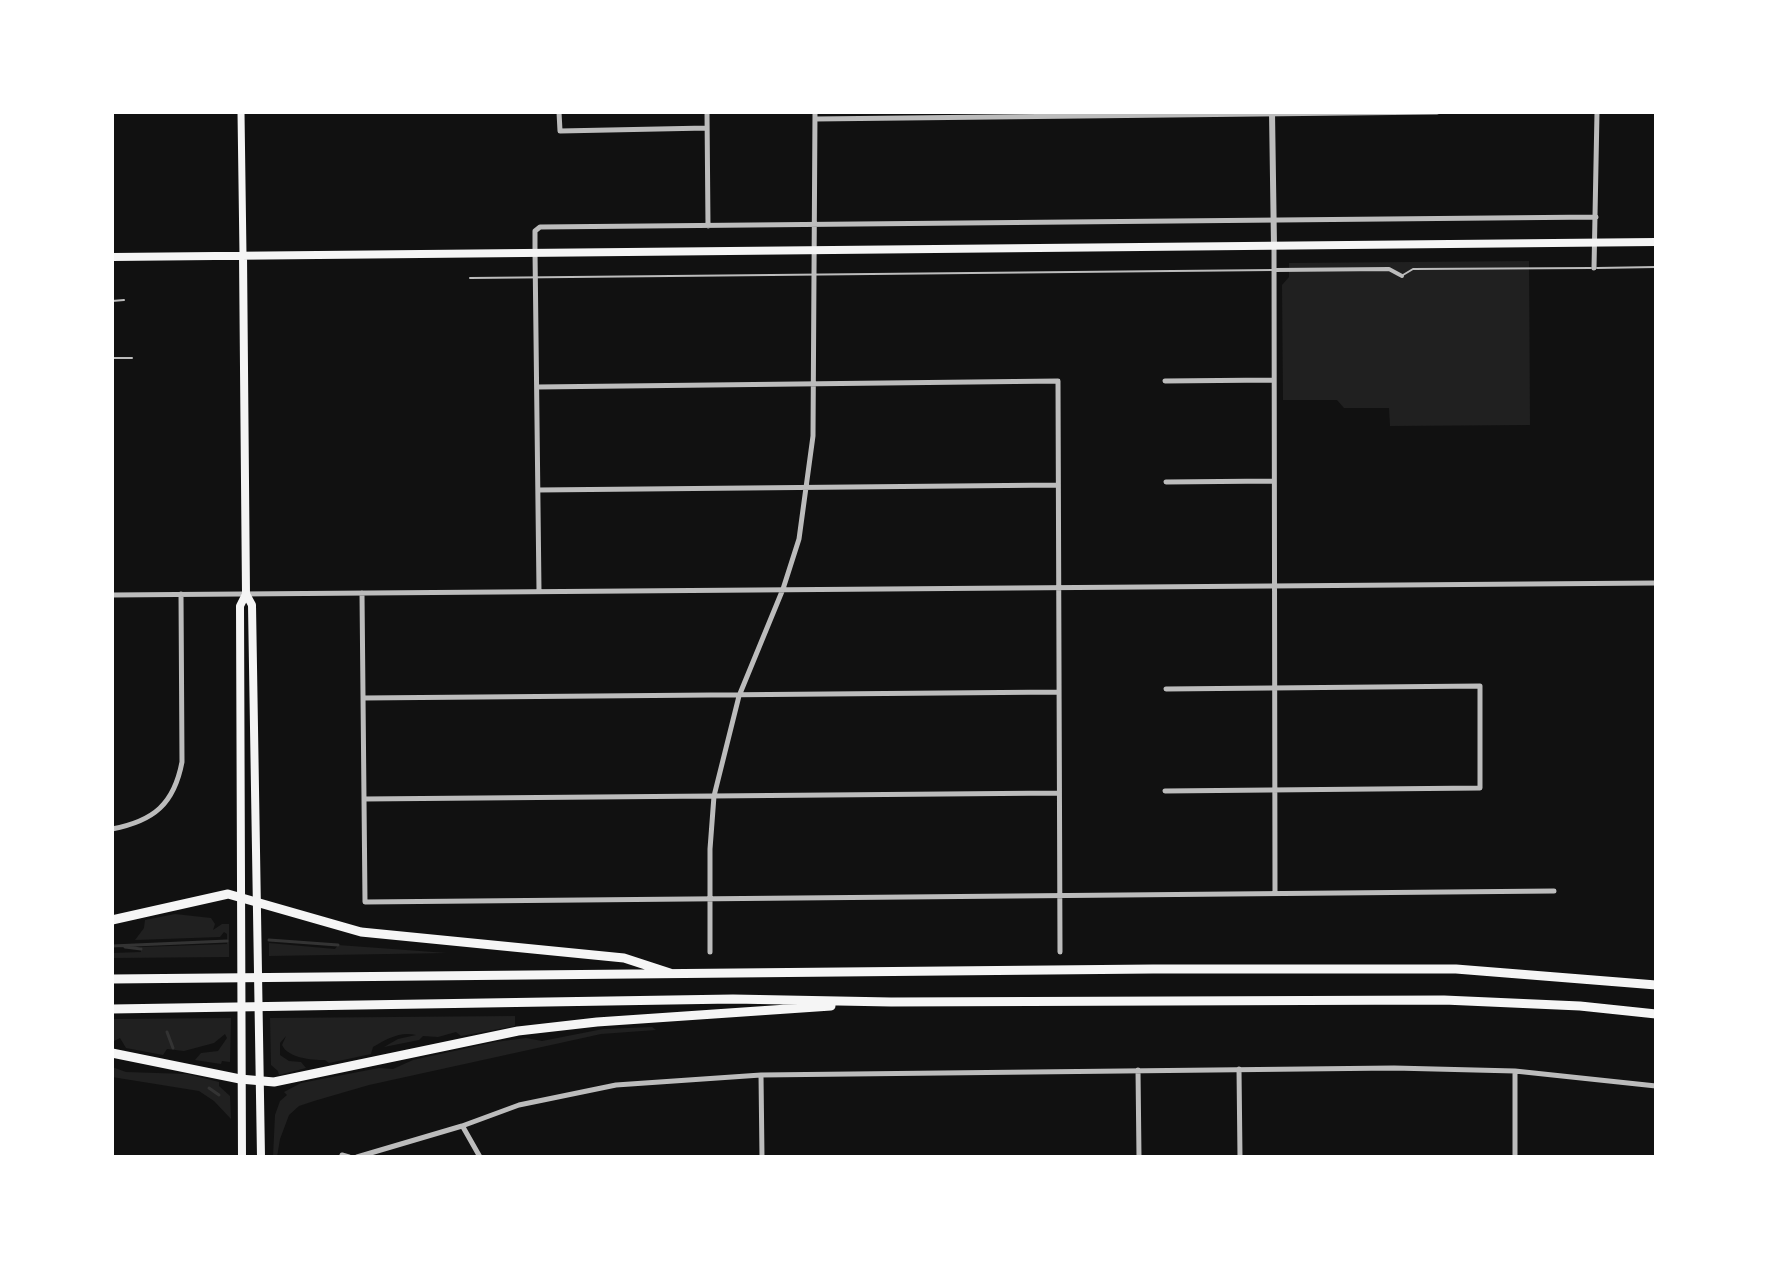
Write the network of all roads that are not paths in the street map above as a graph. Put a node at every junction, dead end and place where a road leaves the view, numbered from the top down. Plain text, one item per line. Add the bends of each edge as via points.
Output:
1 (241, 112) edge
2 (559, 112) edge
3 (707, 112) edge
4 (1437, 112) edge
5 (1597, 112) edge
6 (1272, 113) edge
7 (815, 115) edge
8 (707, 128) junction
9 (1596, 217) junction
10 (1274, 221) junction
11 (814, 225) junction
12 (708, 226) junction
13 (1656, 242) edge
14 (1595, 243) junction
15 (1274, 246) junction
16 (813, 250) junction
17 (535, 251) junction
18 (243, 255) junction
19 (112, 257) edge
20 (1656, 267) edge
21 (1594, 268) junction
22 (1273, 270) junction
23 (813, 275) junction
24 (1402, 276) joint
25 (536, 277) junction
26 (470, 278) dead end
27 (124, 300) dead end
28 (112, 301) edge
29 (112, 358) edge
30 (132, 358) dead end
31 (1273, 380) junction
32 (1165, 381) dead end
33 (814, 383) junction
34 (537, 387) junction
35 (1274, 481) junction
36 (1166, 482) dead end
37 (1058, 485) junction
38 (806, 487) junction
39 (538, 490) junction
40 (1656, 583) edge
41 (1274, 585) junction
42 (1058, 587) junction
43 (783, 589) junction
44 (539, 591) junction
45 (362, 593) junction
46 (181, 594) junction
47 (246, 594) junction
48 (112, 595) edge
49 (1274, 688) junction
50 (1166, 689) dead end
51 (1059, 692) junction
52 (739, 696) junction
53 (363, 698) junction
54 (1274, 789) junction
55 (1165, 791) dead end
56 (1059, 793) junction
57 (714, 796) junction
58 (364, 799) junction
59 (112, 829) edge
60 (1554, 891) dead end
61 (1275, 893) junction
62 (1059, 894) junction
63 (240, 896) junction
64 (710, 897) junction
65 (257, 901) junction
66 (112, 920) edge
67 (710, 952) dead end
68 (1060, 952) dead end
69 (677, 975) junction
70 (112, 979) edge
71 (1656, 985) edge
72 (891, 1002) junction
73 (112, 1009) edge
74 (1656, 1014) edge
75 (112, 1053) edge
76 (1239, 1069) junction
77 (1138, 1070) junction
78 (1515, 1071) junction
79 (761, 1075) junction
80 (240, 1079) junction
81 (260, 1082) junction
82 (1656, 1086) edge
83 (462, 1126) junction
84 (342, 1155) edge
85 (242, 1157) edge
86 (261, 1157) edge
87 (349, 1157) edge
88 (357, 1157) edge
89 (480, 1157) edge
90 (762, 1157) edge
91 (1139, 1157) edge
92 (1240, 1157) edge
93 (1515, 1157) edge

1 - 18 main road
2 - 8 street via 560,131
3 - 8 street
4 - 6 street
5 - 9 street
6 - 7 street
6 - 10 street
7 - 11 street
8 - 12 street
9 - 10 street
9 - 14 street
10 - 11 street
10 - 15 street
11 - 12 street
11 - 16 street
12 - 17 street via 540,227 535,231
13 - 14 main road
14 - 15 main road
14 - 21 street
15 - 16 main road
15 - 22 street
16 - 17 main road
16 - 23 street
17 - 18 main road
17 - 25 street
18 - 19 main road
18 - 47 main road
20 - 21 lane
21 - 24 lane via 1413,269
22 - 23 lane
22 - 24 street via 1389,269
22 - 31 street
23 - 25 lane
23 - 33 street
25 - 26 lane
25 - 34 street
27 - 28 lane
29 - 30 lane
31 - 32 street
31 - 35 street
33 - 34 street
33 - 37 street via 1058,381
33 - 38 street
34 - 39 street
35 - 36 street
35 - 41 street
37 - 38 street
37 - 42 street
38 - 39 street
38 - 43 street via 799,539
39 - 44 street
40 - 41 street
41 - 42 street
41 - 49 street
42 - 43 street
42 - 51 street
43 - 44 street
43 - 52 street
44 - 45 street
45 - 47 street
45 - 53 street
46 - 47 street
46 - 48 street
46 - 59 street via 179,777 163,807
47 - 63 main road via 240,606
47 - 65 main road via 252,605
49 - 50 street
49 - 54 street
49 - 54 street via 1480,686 1480,788
51 - 52 street
51 - 56 street
52 - 53 street
52 - 57 street
53 - 58 street
54 - 55 street
54 - 61 street
56 - 57 street
56 - 62 street
57 - 58 street
57 - 64 street
58 - 64 street via 365,902
60 - 61 street
61 - 62 street
62 - 64 street
62 - 68 street
63 - 65 highway
63 - 66 highway via 221,895
63 - 80 main road
64 - 67 street
65 - 69 highway via 361,932 624,958
65 - 81 main road
69 - 70 highway
69 - 71 highway via 1456,969
72 - 73 highway via 733,999
72 - 74 highway via 1444,1000
72 - 81 highway via 518,1031
75 - 80 highway
76 - 77 street
76 - 78 street
76 - 92 street
77 - 79 street
77 - 91 street
78 - 82 street
78 - 93 street
79 - 83 street via 616,1085 519,1105
79 - 90 street
80 - 81 highway
80 - 85 main road
81 - 86 main road
83 - 88 street
83 - 89 street
84 - 87 street

